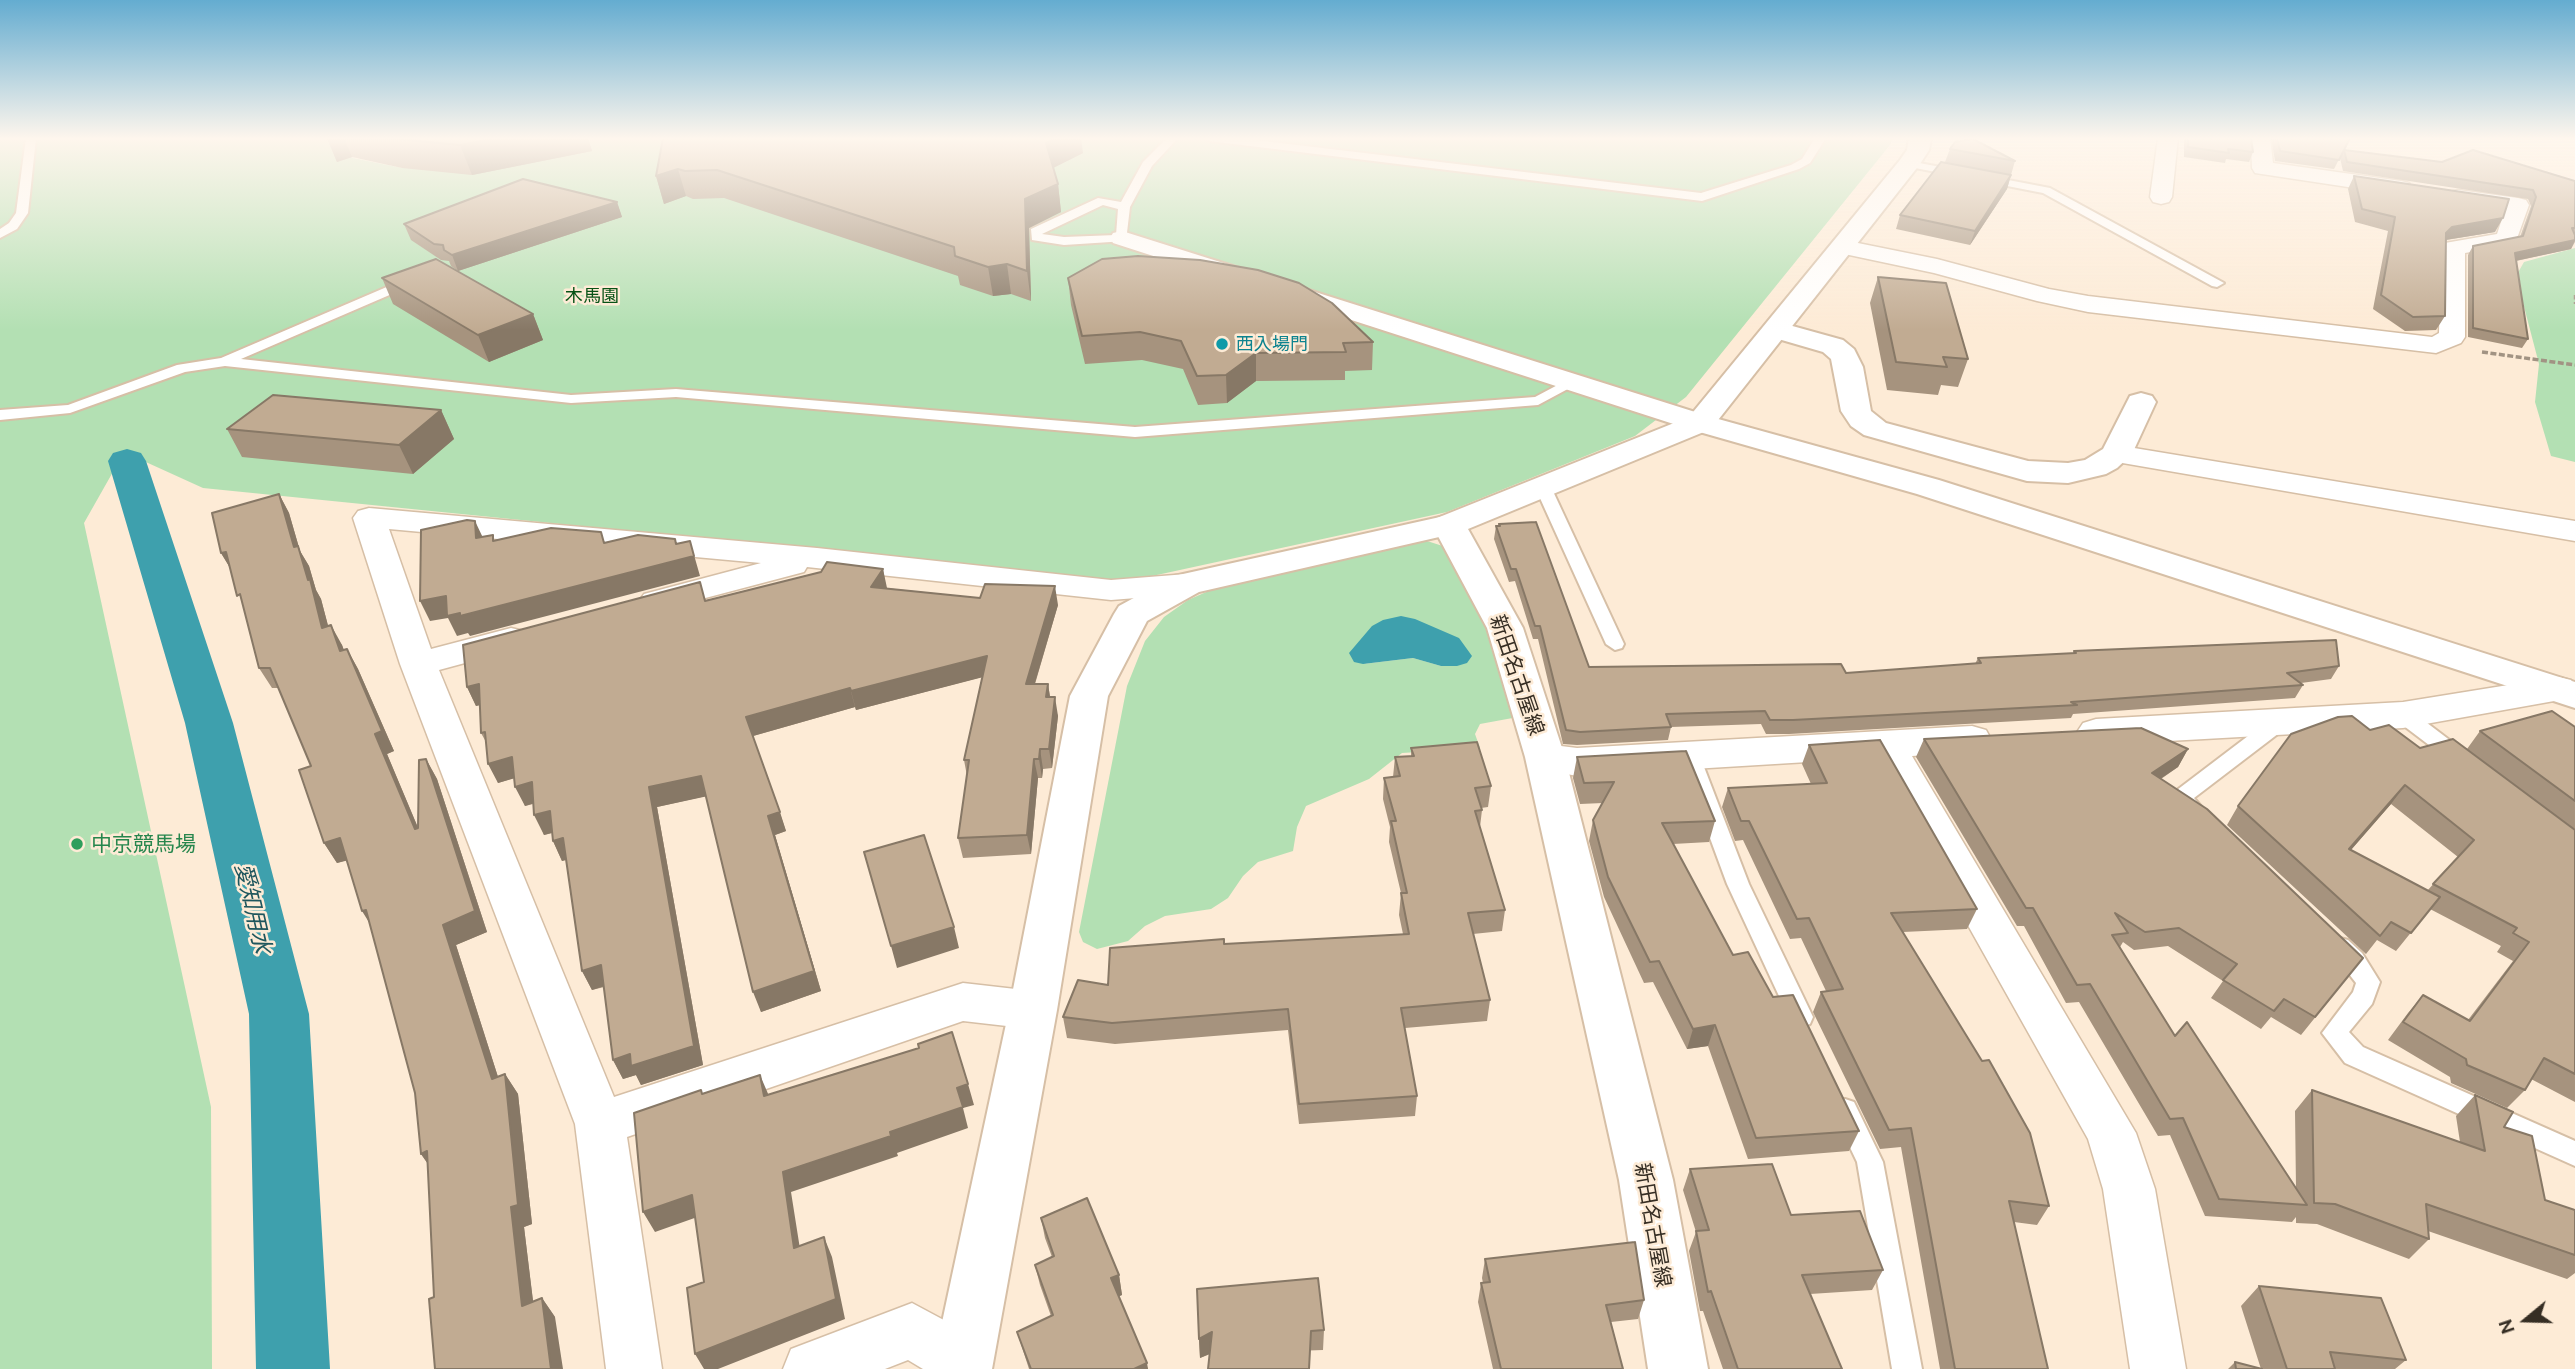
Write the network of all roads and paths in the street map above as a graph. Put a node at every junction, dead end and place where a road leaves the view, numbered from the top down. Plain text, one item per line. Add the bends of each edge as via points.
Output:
1 (23, 202) edge
2 (1100, 202) edge
3 (1105, 202) edge
4 (1127, 202) edge
5 (1879, 202) edge
6 (2068, 202) edge
7 (2496, 202) edge
8 (1124, 207) junction
9 (0, 234) edge
10 (1122, 238) junction
11 (1843, 247) junction
12 (419, 277) edge
13 (2217, 283) dead end
14 (2575, 295) edge
15 (2575, 304) edge
16 (1778, 330) junction
17 (2436, 345) junction
18 (225, 362) junction
19 (2575, 365) edge
20 (1572, 383) junction
21 (2141, 402) dead end
22 (0, 415) edge
23 (1700, 423) junction
24 (2116, 454) junction
25 (1543, 487) junction
26 (1449, 524) junction
27 (2575, 531) edge
28 (817, 558) junction
29 (1187, 584) junction
30 (631, 608) edge
31 (538, 632) edge
32 (1615, 644) dead end
33 (418, 664) junction
34 (2567, 692) edge
35 (2403, 715) junction
36 (2280, 722) junction
37 (2063, 734) edge
38 (2009, 737) edge
39 (1886, 744) junction
40 (1689, 754) junction
41 (1545, 757) junction
42 (2478, 772) edge
43 (2211, 826) edge
44 (2323, 931) edge
45 (1033, 1010) junction
46 (1810, 1035) edge
47 (1834, 1086) edge
48 (600, 1124) junction
49 (2575, 1154) edge
50 (963, 1365) edge
51 (634, 1369) edge
52 (811, 1369) edge
53 (1678, 1369) edge
54 (1907, 1369) edge
55 (2158, 1369) edge

1 - 9 lane via 13,226
2 - 10 lane via 1035,232 1036,237
3 - 8 lane
4 - 8 lane
5 - 11 street
6 - 13 lane
7 - 17 street via 2518,205 2507,239 2453,248 2452,337
8 - 10 lane
10 - 20 street
11 - 16 street
11 - 17 street via 2088,304
12 - 18 lane
14 - 15 path
16 - 23 street
16 - 24 street via 1833,346 1844,355 1856,411 1875,429 2047,474 2095,467
17 - 19 path
18 - 20 lane via 571,399 676,393 1135,432 1538,401
18 - 22 lane via 182,368 70,409
20 - 23 street
21 - 24 street
23 - 25 street
23 - 34 street via 1928,487
24 - 27 street
25 - 26 street
25 - 32 lane
26 - 29 street
26 - 41 street, 新田名古屋線 via 1505,628
28 - 29 street via 1111,590
28 - 30 street
28 - 33 street via 369,518
29 - 45 street via 1132,614 1089,696
31 - 33 street
33 - 48 street
34 - 35 street
35 - 36 street
35 - 42 lane
36 - 37 street
36 - 43 lane via 2180,798
38 - 39 street
39 - 40 street
39 - 55 street via 2111,1133 2129,1189
40 - 41 street via 1577,762
40 - 46 lane via 1738,884
41 - 53 street, 新田名古屋線 via 1646,1180
44 - 49 lane via 2354,960 2368,982 2363,997 2334,1032 2354,1055
45 - 48 street via 963,1002
45 - 50 street
47 - 54 lane via 1870,1162
48 - 51 street
50 - 52 street via 912,1331

